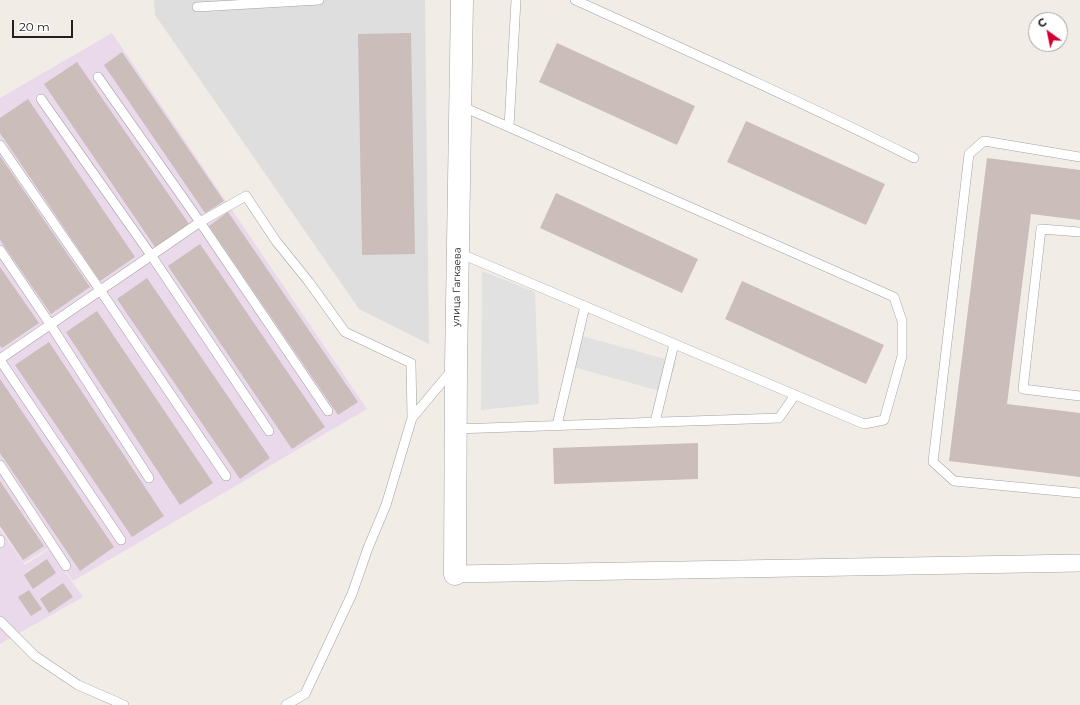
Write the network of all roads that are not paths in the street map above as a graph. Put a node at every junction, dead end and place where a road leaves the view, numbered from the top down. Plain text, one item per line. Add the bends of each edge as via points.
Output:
1 (319, 0) edge
2 (462, 0) edge
3 (516, 0) edge
4 (574, 0) edge
5 (197, 7) dead end
6 (98, 77) dead end
7 (41, 99) dead end
8 (461, 106) junction
9 (509, 127) junction
10 (0, 145) edge
11 (1080, 157) edge
12 (914, 158) dead end
13 (200, 222) junction
14 (1080, 232) edge
15 (0, 250) edge
16 (458, 253) junction
17 (151, 256) junction
18 (100, 290) junction
19 (585, 306) junction
20 (50, 324) junction
21 (674, 344) junction
22 (0, 359) edge
23 (456, 366) junction
24 (795, 395) junction
25 (1080, 396) edge
26 (328, 411) dead end
27 (412, 418) junction
28 (655, 422) junction
29 (557, 425) junction
30 (455, 429) junction
31 (269, 431) dead end
32 (0, 465) edge
33 (226, 476) dead end
34 (149, 478) dead end
35 (1080, 494) edge
36 (121, 540) dead end
37 (1080, 563) edge
38 (66, 566) dead end
39 (455, 574) joint
40 (0, 621) edge
41 (124, 705) edge
42 (286, 705) edge

1 - 5 lane
2 - 8 street, улица Гагкаева
3 - 9 lane
4 - 12 lane via 738,74
6 - 13 lane
7 - 17 lane
8 - 9 lane
8 - 16 street, улица Гагкаева
9 - 24 lane via 894,297 902,321 902,356 884,420 864,424
10 - 18 lane
11 - 35 lane via 984,141 969,154 933,462 954,481
13 - 17 lane
13 - 26 lane
13 - 27 lane via 246,196 276,241 345,332 411,363
14 - 25 lane via 1041,229 1023,389
15 - 20 lane
16 - 19 lane
16 - 23 street, улица Гагкаева
17 - 18 lane
17 - 31 lane
18 - 20 lane
18 - 33 lane
19 - 21 lane
19 - 29 lane
20 - 22 lane
20 - 34 lane
21 - 24 lane
21 - 28 lane
22 - 36 lane
23 - 27 lane
23 - 30 street, улица Гагкаева
24 - 28 lane via 779,418
27 - 42 lane via 386,505 352,594 305,694
28 - 29 lane
29 - 30 lane
30 - 39 street, улица Гагкаева
32 - 38 lane
37 - 39 street
40 - 41 lane via 35,656 78,685

